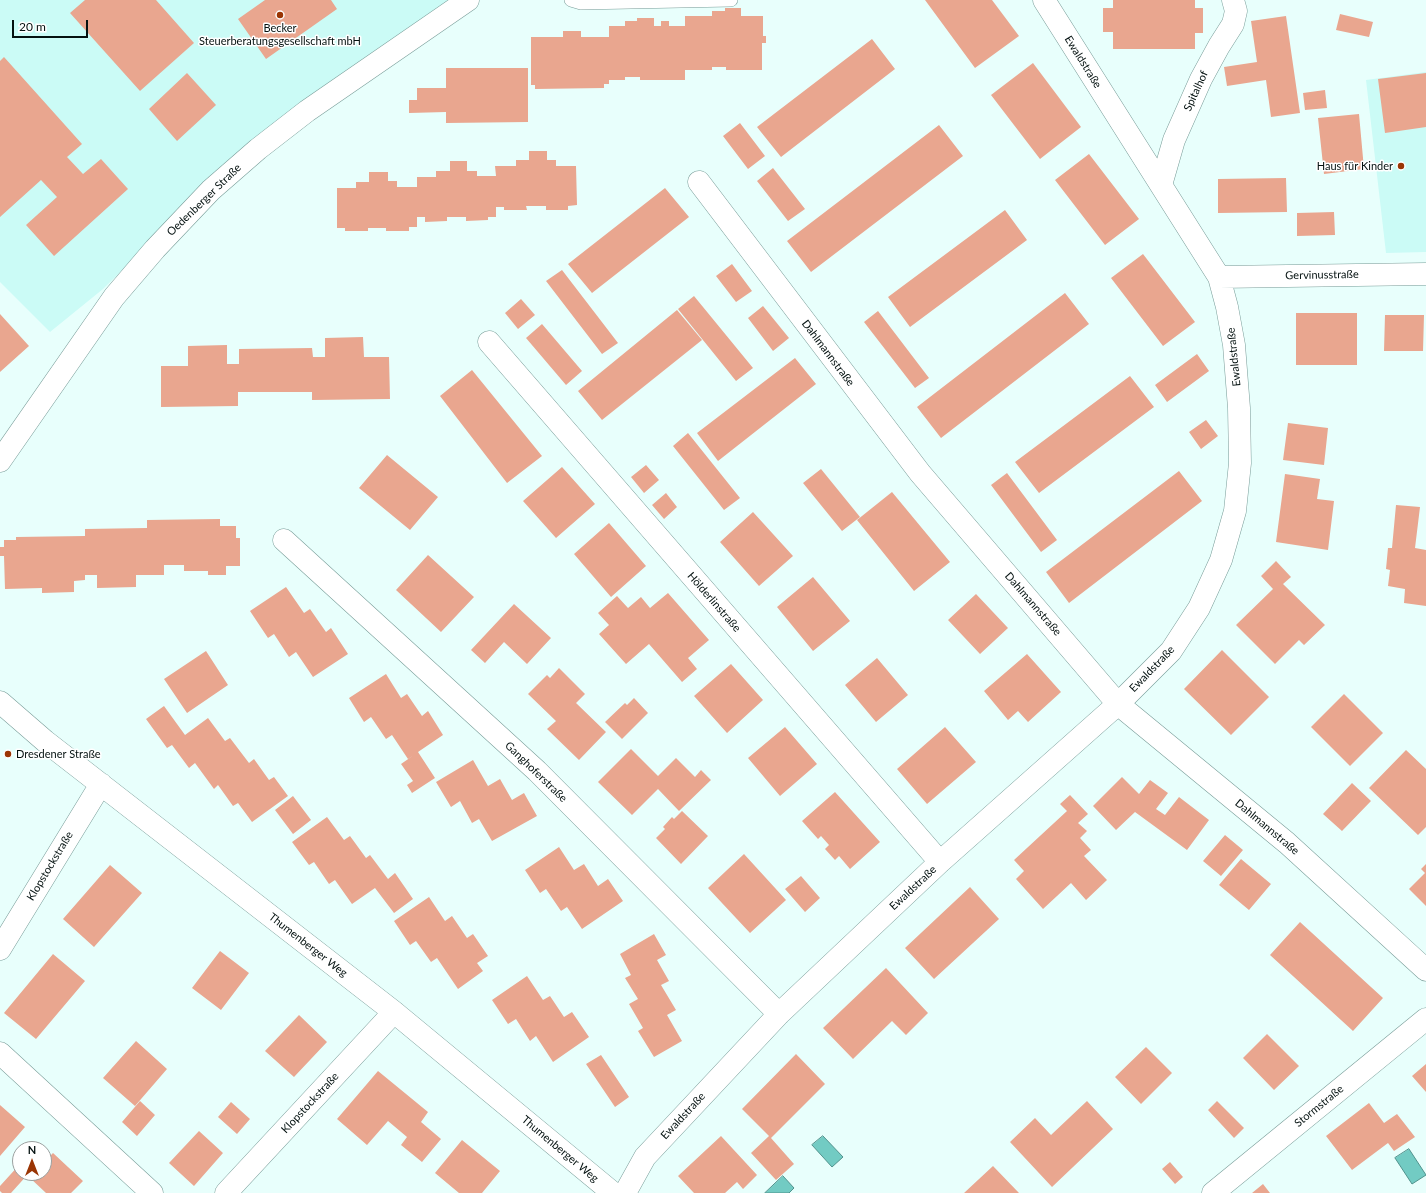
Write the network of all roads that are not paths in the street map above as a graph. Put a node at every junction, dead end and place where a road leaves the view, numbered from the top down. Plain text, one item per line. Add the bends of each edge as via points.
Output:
1 (468, 0) edge
2 (571, 0) edge
3 (731, 0) edge
4 (1044, 0) edge
5 (1233, 0) edge
6 (699, 182) dead end
7 (1161, 185) junction
8 (1426, 274) edge
9 (1218, 277) junction
10 (489, 342) dead end
11 (0, 460) edge
12 (284, 540) dead end
13 (0, 702) edge
14 (1118, 704) junction
15 (101, 784) junction
16 (940, 862) junction
17 (0, 949) edge
18 (1426, 970) edge
19 (394, 1012) junction
20 (779, 1014) junction
21 (1426, 1019) edge
22 (0, 1053) edge
23 (152, 1193) edge
24 (226, 1193) edge
25 (613, 1193) edge
26 (625, 1193) edge
27 (1213, 1193) edge

1 - 11 street, Oedenberger Straße via 307,111 211,190 114,297
2 - 3 lane via 581,3
4 - 7 street, Ewaldstraße
5 - 7 street, Spitalhof via 1236,11 1233,24 1201,79 1174,140
6 - 14 street, Dahlmannstraße via 920,473
7 - 9 street, Ewaldstraße
8 - 9 street, Gervinusstraße
9 - 14 street, Ewaldstraße via 1234,345 1239,408 1240,463 1235,511 1221,560 1199,608 1171,651
10 - 16 street, Hölderlinstraße
12 - 20 street, Ganghoferstraße via 537,771
13 - 15 street, Thumenberger Weg
14 - 16 street, Ewaldstraße
14 - 18 street, Dahlmannstraße via 1287,843
15 - 17 street, Klopstockstraße
15 - 19 street, Thumenberger Weg
16 - 20 street, Ewaldstraße
19 - 24 street, Klopstockstraße
19 - 25 street, Thumenberger Weg
20 - 26 street, Ewaldstraße via 645,1157
21 - 27 street, Stormstraße
22 - 23 street

